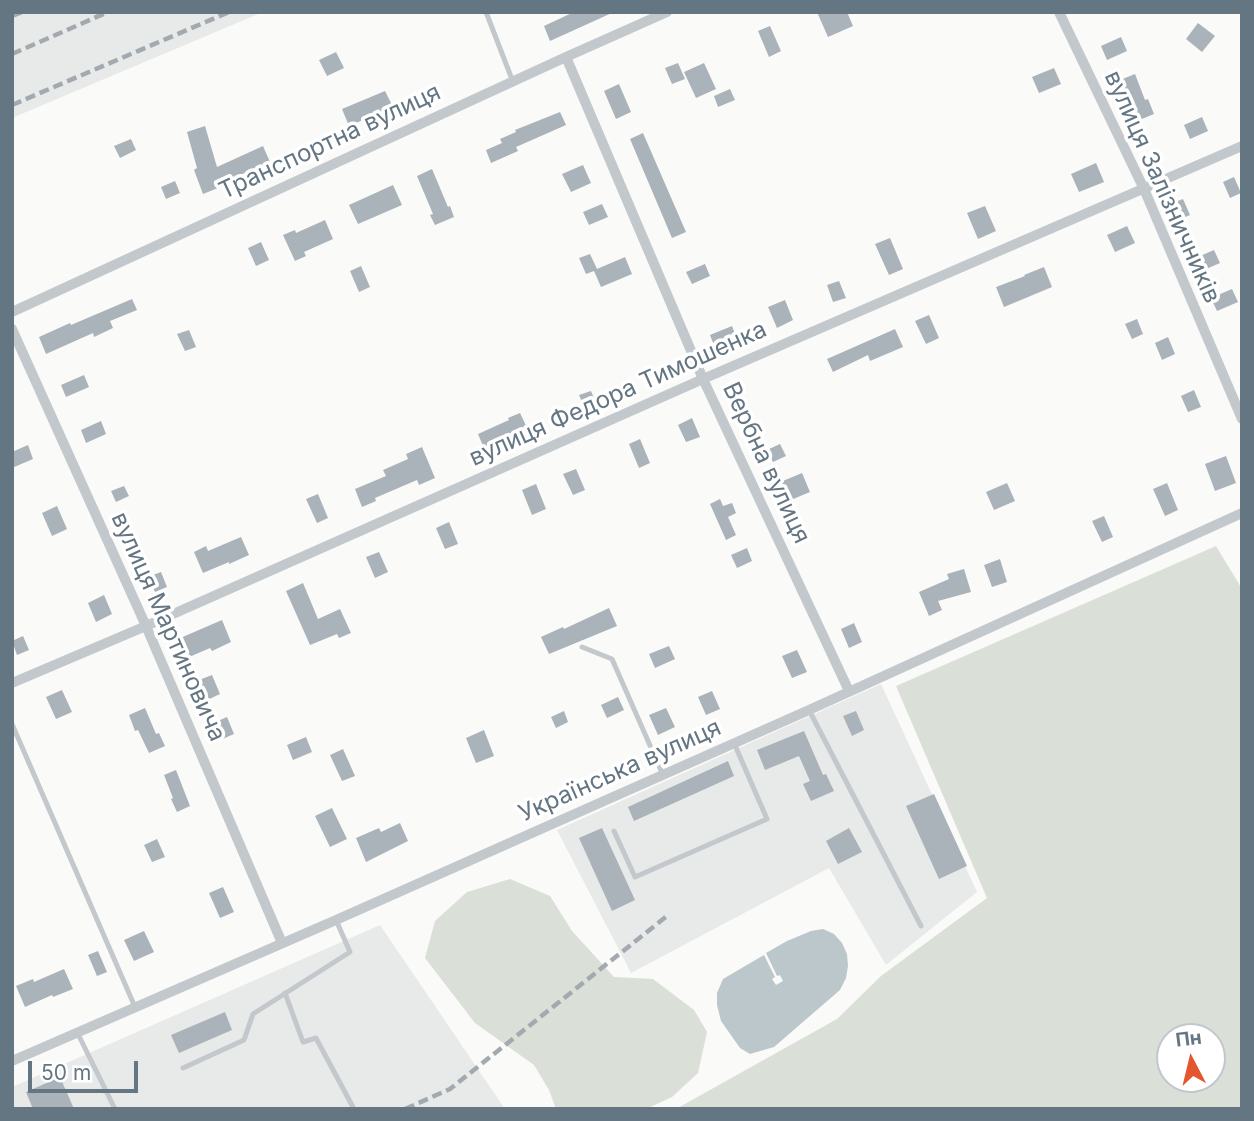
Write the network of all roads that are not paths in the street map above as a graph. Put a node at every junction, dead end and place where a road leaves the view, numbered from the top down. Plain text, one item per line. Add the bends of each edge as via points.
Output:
1 (486, 12) edge
2 (667, 12) edge
3 (1059, 12) edge
4 (566, 57) junction
5 (513, 82) junction
6 (1242, 146) edge
7 (1144, 190) junction
8 (12, 312) edge
9 (12, 330) edge
10 (703, 379) junction
11 (1242, 419) edge
12 (1242, 513) edge
13 (146, 626) junction
14 (582, 647) dead end
15 (12, 683) edge
16 (849, 691) junction
17 (809, 710) junction
18 (12, 724) edge
19 (734, 743) junction
20 (663, 775) junction
21 (614, 831) dead end
22 (336, 920) junction
23 (921, 926) dead end
24 (282, 943) junction
25 (285, 993) junction
26 (135, 1007) junction
27 (78, 1032) junction
28 (12, 1061) edge
29 (183, 1068) dead end
30 (114, 1109) edge
31 (354, 1109) edge

1 - 5 lane
2 - 4 street, Транспортна вулиця
3 - 7 street, вулиця Залізничників
4 - 5 street, Транспортна вулиця
4 - 10 street, Вербна вулиця
5 - 8 street, Транспортна вулиця
6 - 7 street, вулиця Федора Тимошенка
7 - 10 street, вулиця Федора Тимошенка
7 - 11 street, вулиця Залізничників
9 - 13 street, вулиця Мартиновича
10 - 13 street, вулиця Федора Тимошенка
10 - 16 street, Вербна вулиця
12 - 16 street, Українська вулиця
13 - 15 street, вулиця Федора Тимошенка
13 - 24 street, вулиця Мартиновича
14 - 20 lane via 612,659
16 - 17 street, Українська вулиця
17 - 19 street, Українська вулиця
17 - 23 lane
18 - 26 lane
19 - 20 street, Українська вулиця
19 - 21 lane via 767,819 635,877
20 - 22 street, Українська вулиця
22 - 24 street, Українська вулиця
22 - 25 lane via 350,952
24 - 26 street, Українська вулиця
25 - 29 lane via 253,1014 244,1040
25 - 31 lane via 303,1042 316,1038
26 - 27 street, Українська вулиця
27 - 28 street, Українська вулиця
27 - 30 lane

